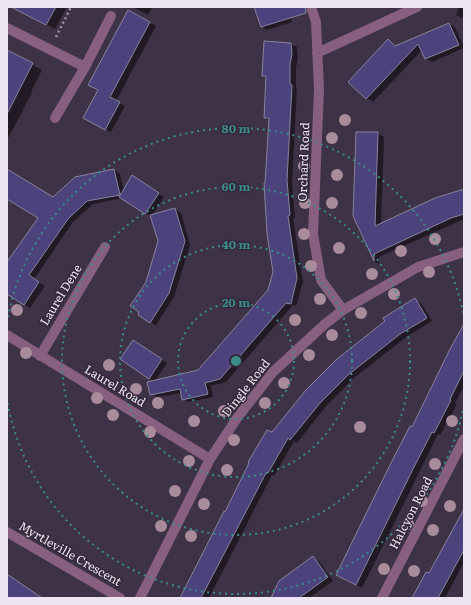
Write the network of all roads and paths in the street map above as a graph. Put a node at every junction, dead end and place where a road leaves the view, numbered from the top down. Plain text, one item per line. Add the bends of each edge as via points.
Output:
1 (71, 7) edge
2 (311, 7) edge
3 (417, 7) edge
4 (111, 16) dead end
5 (7, 28) edge
6 (50, 50) junction
7 (317, 53) junction
8 (85, 67) junction
9 (55, 118) dead end
10 (104, 247) dead end
11 (464, 252) edge
12 (343, 310) junction
13 (7, 335) edge
14 (40, 356) junction
15 (464, 439) edge
16 (210, 460) junction
17 (7, 532) edge
18 (120, 598) edge
19 (140, 598) edge
20 (382, 598) edge

1 - 6 path
2 - 7 street, Orchard Road via 316,22
3 - 7 street
4 - 8 street
5 - 6 street
6 - 8 street
7 - 12 street, Orchard Road via 319,88 313,234 321,280
8 - 9 street
10 - 14 street, Laurel Dene
11 - 12 street, Dingle Road via 418,267
12 - 16 street, Dingle Road via 272,372 237,418
13 - 14 street, Laurel Road
14 - 16 street, Laurel Road
15 - 20 street, Halcyon Road
16 - 19 street, Dingle Road
17 - 18 street, Myrtleville Crescent

